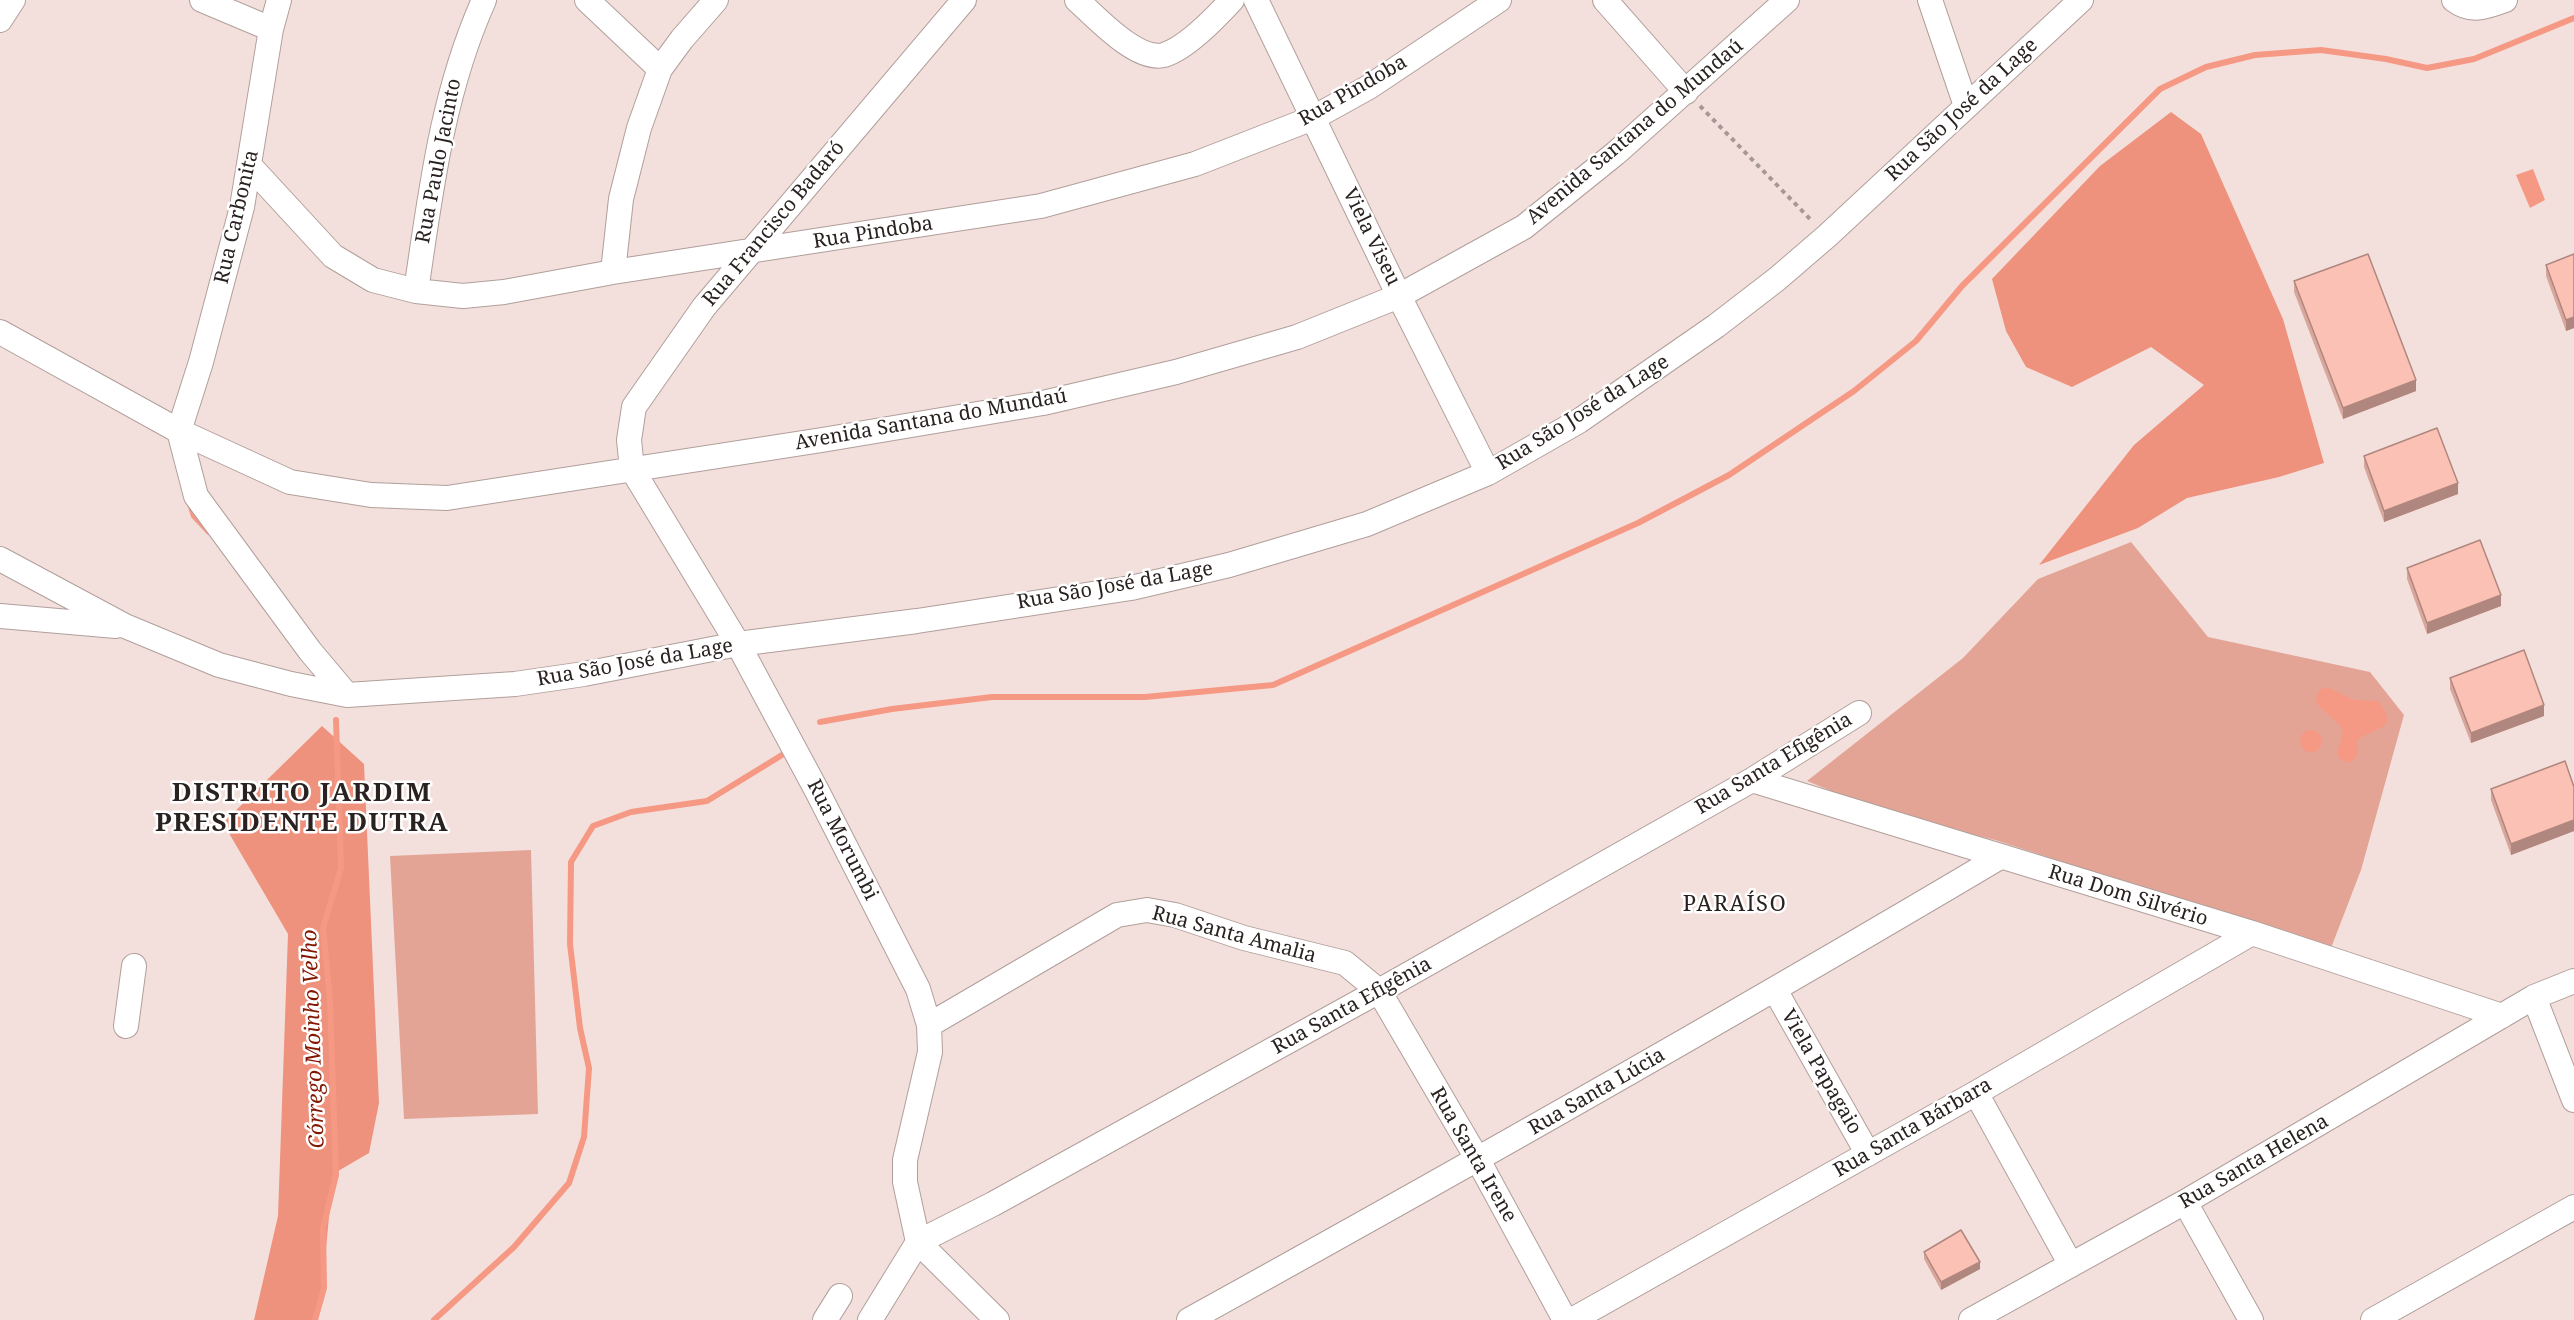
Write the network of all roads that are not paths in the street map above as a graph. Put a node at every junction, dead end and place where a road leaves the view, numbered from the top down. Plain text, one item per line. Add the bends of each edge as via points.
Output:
1 (13, 0) edge
2 (202, 0) edge
3 (279, 0) edge
4 (484, 0) edge
5 (586, 0) edge
6 (716, 0) edge
7 (964, 0) edge
8 (1077, 0) edge
9 (1256, 0) edge
10 (1499, 0) edge
11 (1605, 0) edge
12 (1787, 0) edge
13 (1930, 0) edge
14 (2080, 0) edge
15 (2454, 0) edge
16 (2505, 0) edge
17 (1230, 1) edge
18 (0, 20) edge
19 (271, 29) junction
20 (660, 69) junction
21 (1686, 92) junction
22 (1966, 106) junction
23 (1313, 118) junction
24 (250, 166) junction
25 (748, 253) junction
26 (613, 272) junction
27 (416, 291) junction
28 (1399, 296) junction
29 (0, 332) edge
30 (179, 432) junction
31 (632, 469) junction
32 (1488, 473) junction
33 (0, 560) edge
34 (0, 616) edge
35 (125, 626) junction
36 (738, 644) junction
37 (347, 695) junction
38 (1859, 713) dead end
39 (1752, 780) junction
40 (2000, 857) junction
41 (2252, 933) junction
42 (134, 966) dead end
43 (2574, 981) edge
44 (1775, 990) junction
45 (1379, 991) junction
46 (2534, 997) junction
47 (2502, 1016) junction
48 (929, 1025) junction
49 (126, 1026) dead end
50 (1976, 1092) junction
51 (2574, 1100) edge
52 (1868, 1154) junction
53 (1478, 1160) junction
54 (2185, 1202) junction
55 (2574, 1206) edge
56 (918, 1242) junction
57 (2071, 1265) junction
58 (840, 1296) dead end
59 (825, 1320) edge
60 (870, 1320) edge
61 (997, 1320) edge
62 (1189, 1320) edge
63 (1565, 1320) edge
64 (1572, 1320) edge
65 (1971, 1320) edge
66 (2251, 1320) edge
67 (2373, 1320) edge

1 - 18 street
2 - 19 street
3 - 19 street, Rua Carbonita
4 - 27 street, Rua Paulo Jacinto via 447,104
5 - 20 street
6 - 20 street
7 - 25 street, Rua Francisco Badaró
8 - 17 street via 1124,42 1145,53 1162,56 1179,49
9 - 23 street, Viela Viseu
10 - 23 street, Rua Pindoba via 1369,87
11 - 21 street
12 - 21 street, Avenida Santana do Mundaú
13 - 22 street
14 - 22 street, Rua São José da Lage
15 - 16 street via 2468,8
19 - 24 street, Rua Carbonita
20 - 26 street via 639,128 621,199
21 - 28 street, Avenida Santana do Mundaú via 1524,227
22 - 32 street, Rua São José da Lage via 1827,236 1716,326 1579,421
23 - 25 street, Rua Pindoba via 1195,164 1041,206
23 - 28 street, Viela Viseu
24 - 27 street, Rua Pindoba via 333,256 373,280
24 - 30 street, Rua Carbonita via 201,362
25 - 26 street, Rua Pindoba
25 - 31 street, Rua Francisco Badaró via 704,307 634,408 628,440
26 - 27 street, Rua Pindoba via 463,296
28 - 31 street, Avenida Santana do Mundaú via 1297,338 1043,403
28 - 32 street, Viela Viseu
29 - 30 street, Avenida Santana do Mundaú
30 - 31 street, Avenida Santana do Mundaú via 290,482 371,495 447,498
30 - 37 street via 196,496
31 - 36 street, Rua Morumbi
32 - 36 street, Rua São José da Lage via 1367,524 1229,565 1131,588
33 - 35 street, Rua São José da Lage
34 - 35 street
35 - 37 street, Rua São José da Lage via 219,664
36 - 37 street, Rua São José da Lage via 515,684
36 - 48 street, Rua Morumbi via 918,989
38 - 39 street, Rua Santa Efigênia
39 - 40 street, Rua Dom Silvério
39 - 45 street, Rua Santa Efigênia
40 - 41 street, Rua Dom Silvério
40 - 44 street, Rua Santa Lúcia
41 - 47 street, Rua Dom Silvério
41 - 50 street, Rua Santa Bárbara
42 - 49 street
43 - 46 street, Rua Santa Helena
44 - 52 street, Viela Papagaio
44 - 53 street, Rua Santa Lúcia
45 - 48 street, Rua Santa Amalia via 1345,963 1147,910 1117,915
45 - 53 street, Rua Santa Irene
45 - 56 street, Rua Santa Efigênia
46 - 47 street, Rua Santa Helena
46 - 51 street
47 - 54 street, Rua Santa Helena
48 - 56 street, Rua Morumbi via 930,1052 905,1160 905,1182
50 - 52 street, Rua Santa Bárbara
50 - 57 street
52 - 64 street, Rua Santa Bárbara
53 - 62 street, Rua Santa Lúcia
53 - 63 street, Rua Santa Irene
54 - 57 street, Rua Santa Helena
54 - 66 street
55 - 67 street
56 - 60 street
56 - 61 street
57 - 65 street, Rua Santa Helena
58 - 59 street

